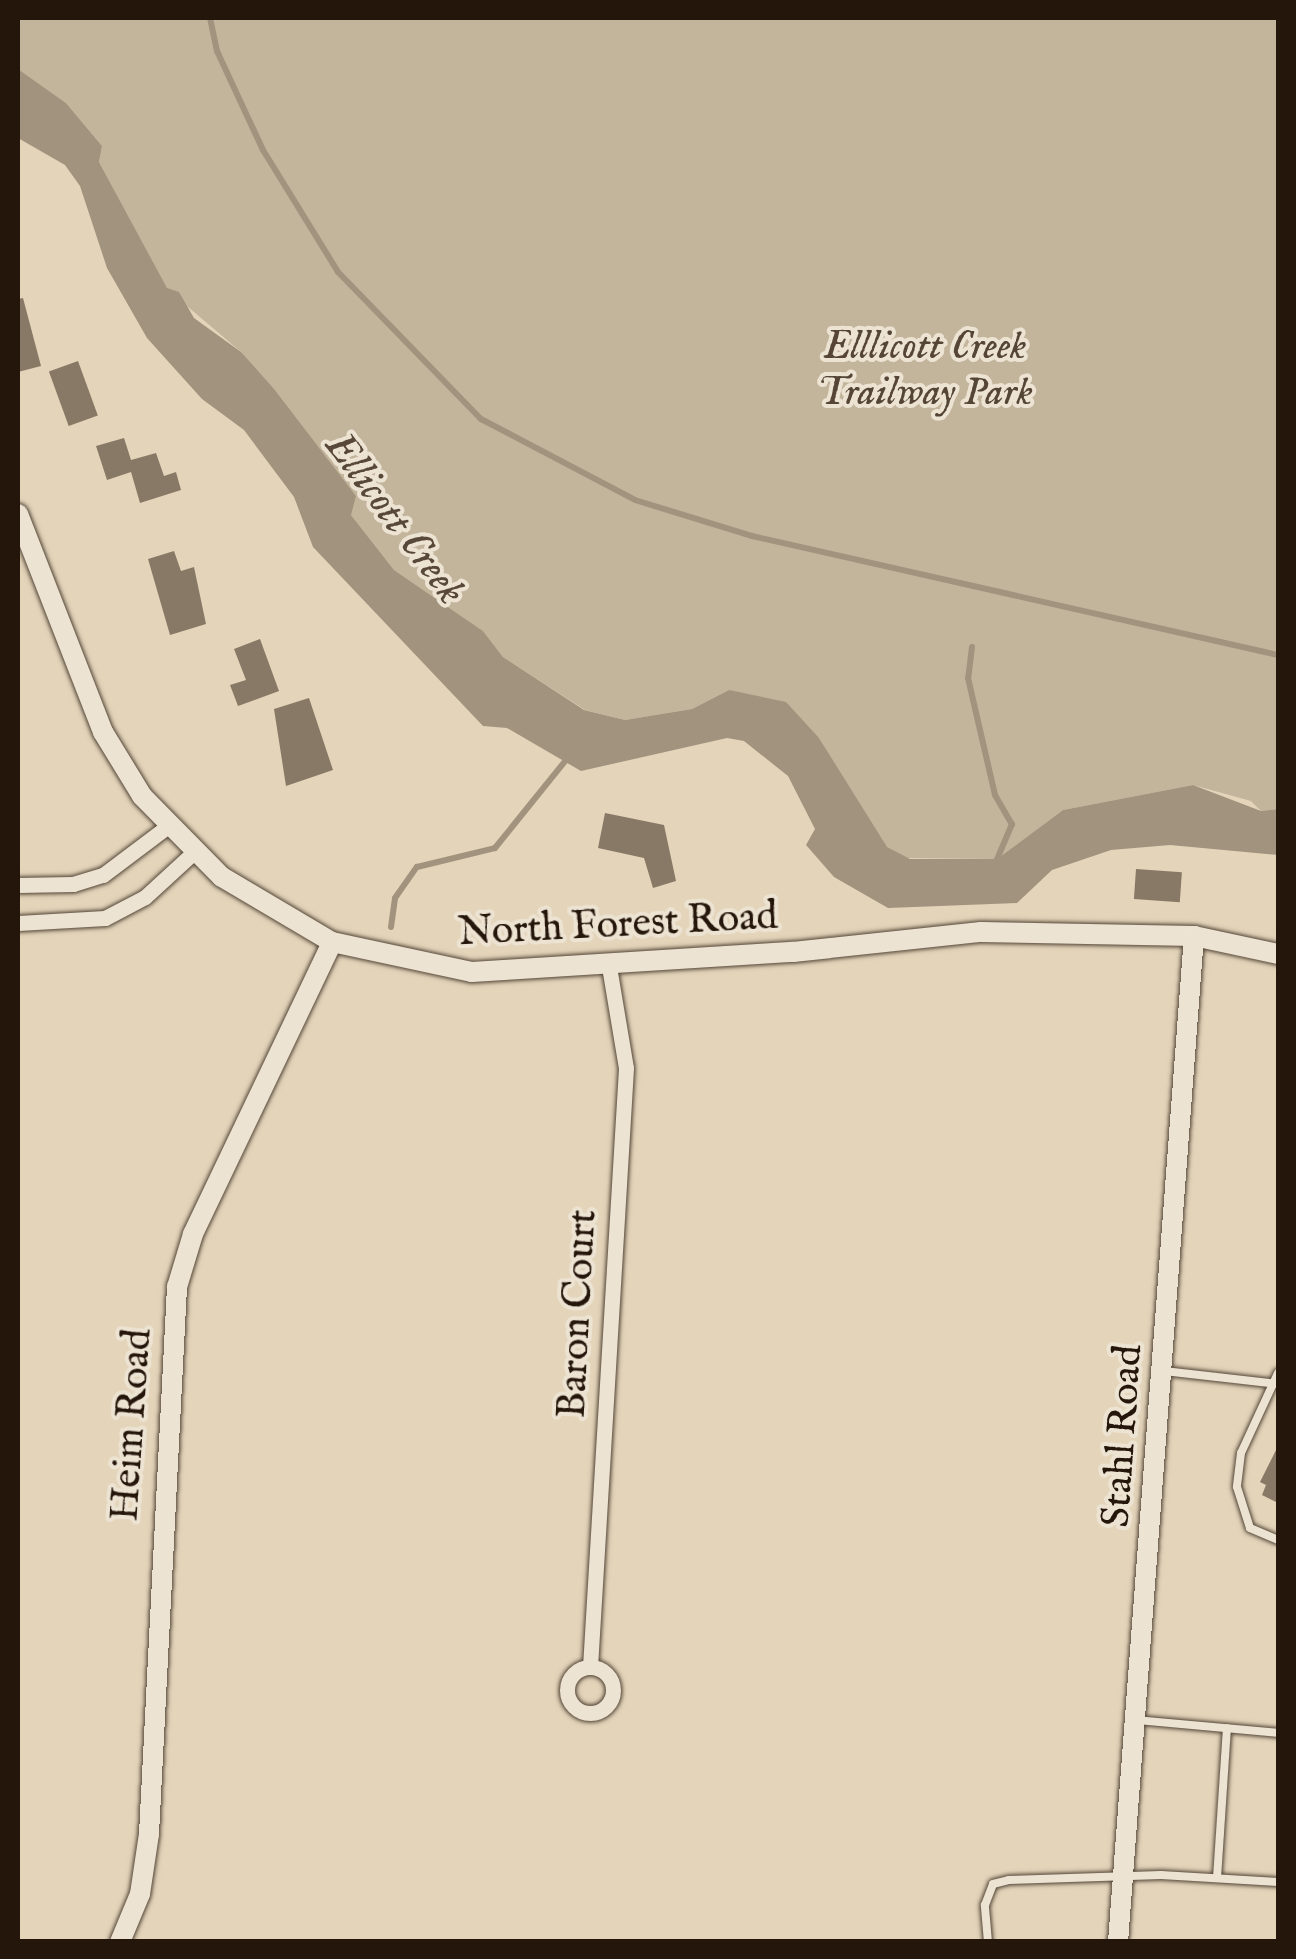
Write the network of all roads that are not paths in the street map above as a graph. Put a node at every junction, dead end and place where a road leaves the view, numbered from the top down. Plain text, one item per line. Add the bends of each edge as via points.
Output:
1 (18, 514) edge
2 (168, 826) junction
3 (194, 852) junction
4 (18, 884) edge
5 (18, 922) edge
6 (1194, 936) junction
7 (332, 942) junction
8 (1278, 954) edge
9 (609, 966) junction
10 (1164, 1371) junction
11 (1278, 1372) edge
12 (1276, 1383) edge
13 (1278, 1540) edge
14 (590, 1667) dead end
15 (1136, 1720) junction
16 (1227, 1728) junction
17 (1278, 1733) edge
18 (1124, 1876) junction
19 (1217, 1878) junction
20 (1278, 1882) edge
21 (120, 1942) edge
22 (988, 1942) edge
23 (1118, 1942) edge

1 - 2 street, North Forest Road via 103,732
2 - 3 street, North Forest Road
2 - 4 street via 104,875 73,884
3 - 5 street via 144,897 105,918
3 - 7 street, North Forest Road via 266,908
6 - 8 street, North Forest Road
6 - 9 street, North Forest Road via 981,932
6 - 10 street, Stahl Road
7 - 9 street, North Forest Road via 472,972
7 - 21 street, Heim Road via 194,1234 178,1288 148,1834 140,1894
9 - 14 street, Baron Court via 626,1068
10 - 12 lane
10 - 15 street, Stahl Road
11 - 12 lane
12 - 13 lane via 1240,1453 1237,1488 1250,1528
15 - 16 lane
15 - 18 street, Stahl Road
16 - 17 lane
16 - 19 lane
18 - 19 lane
18 - 22 lane via 993,1884 985,1905
18 - 23 street, Stahl Road
19 - 20 lane

